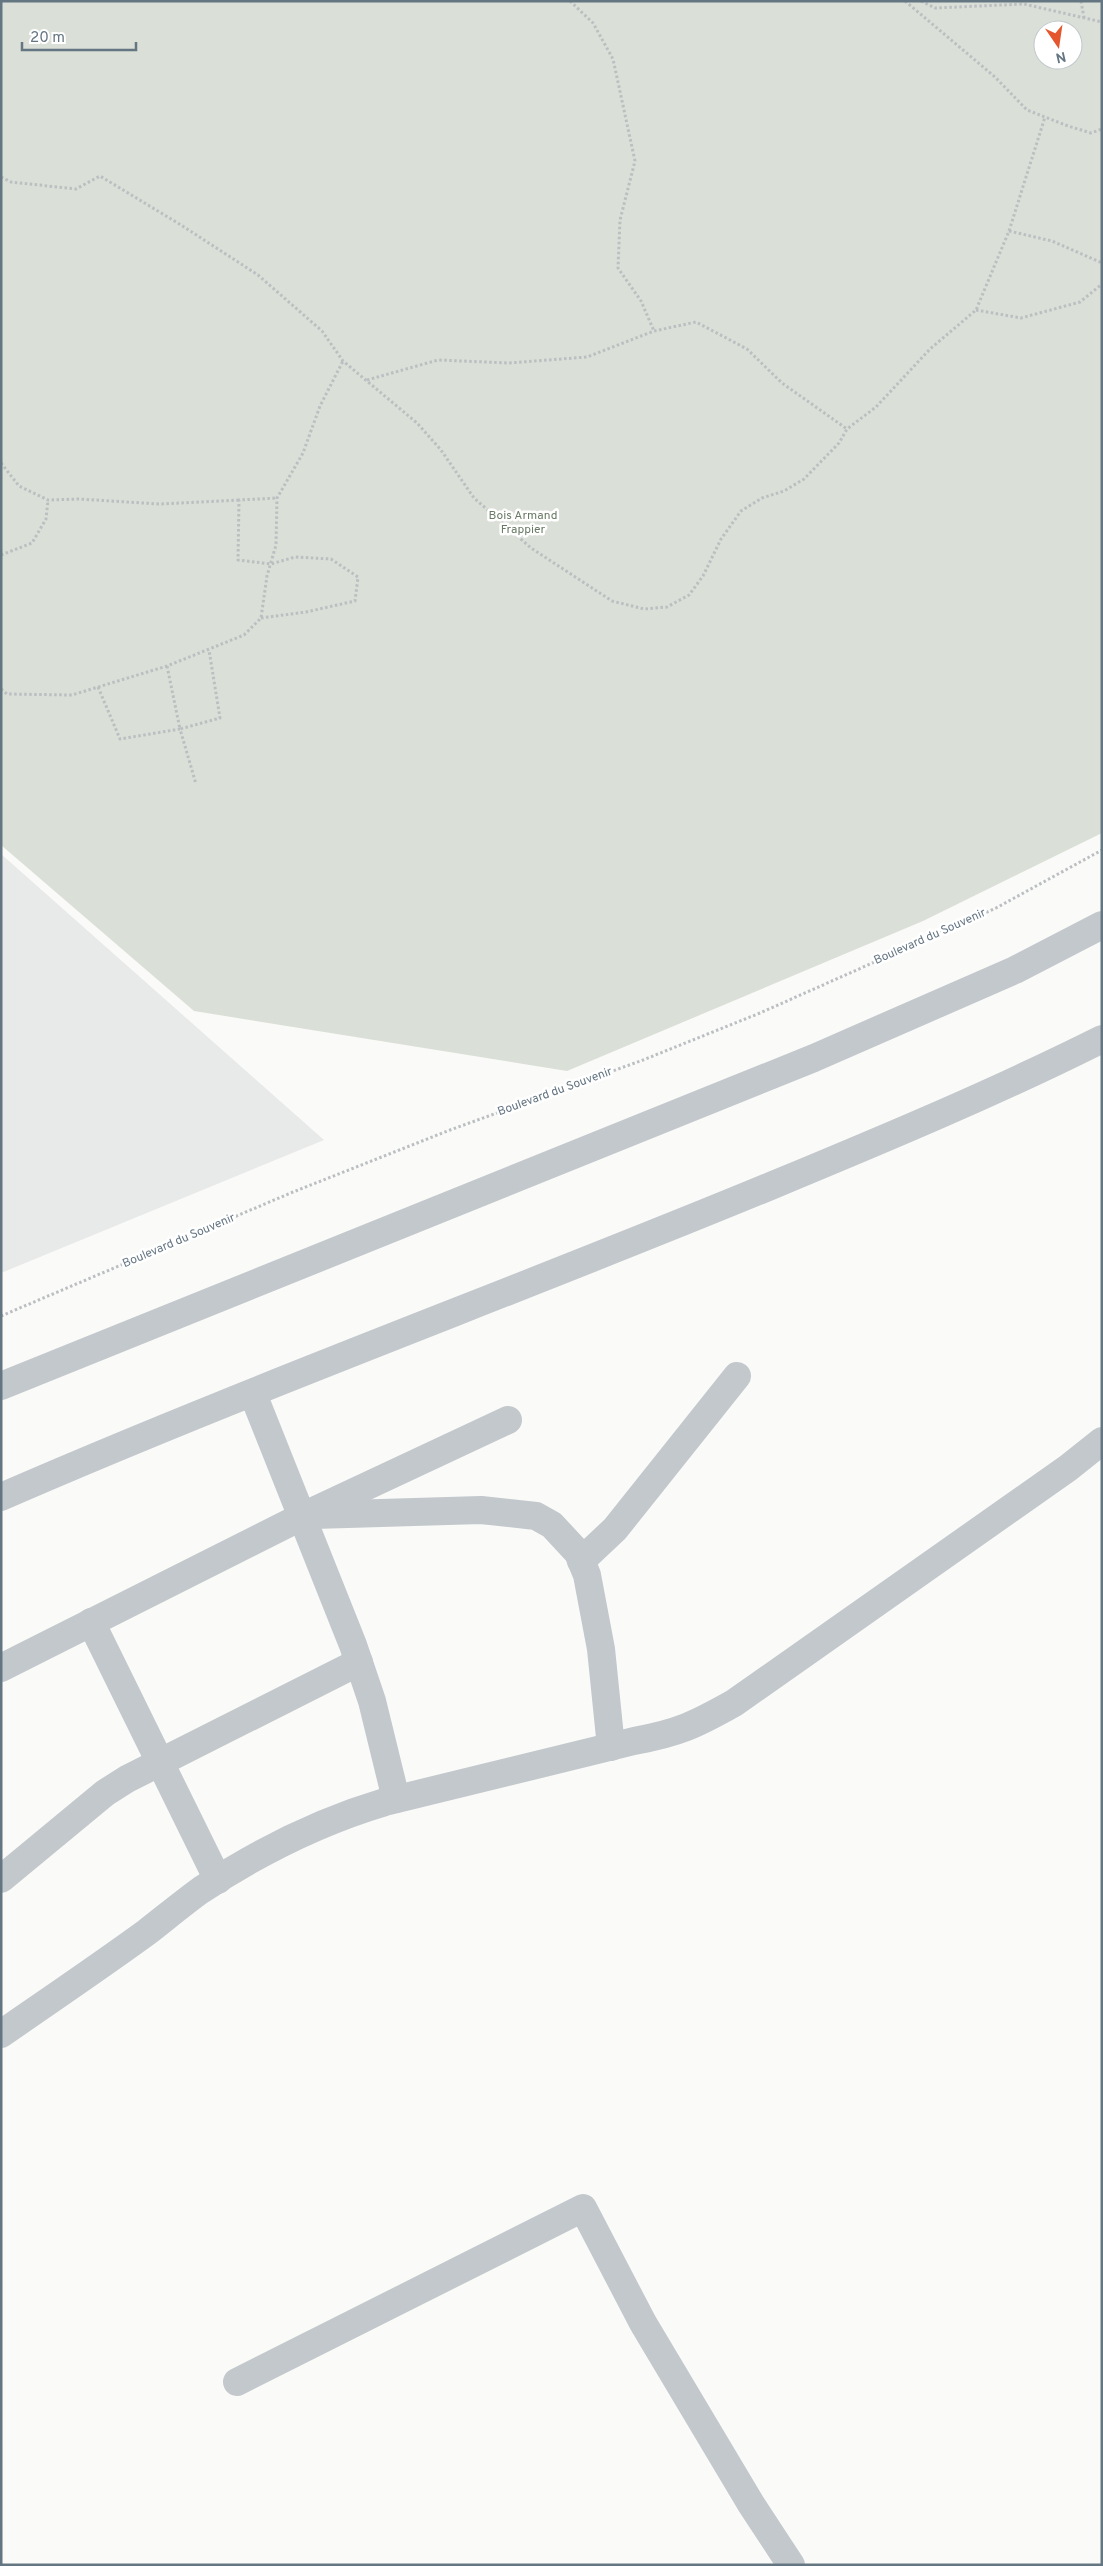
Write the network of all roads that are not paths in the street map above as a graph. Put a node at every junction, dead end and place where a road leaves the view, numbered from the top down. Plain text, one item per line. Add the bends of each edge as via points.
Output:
1 (1102, 925) edge
2 (1102, 1039) edge
3 (737, 1376) dead end
4 (1, 1386) edge
5 (253, 1394) junction
6 (508, 1420) dead end
7 (1102, 1441) edge
8 (1, 1497) edge
9 (302, 1516) junction
10 (582, 1560) junction
11 (91, 1622) junction
12 (359, 1662) junction
13 (1, 1668) edge
14 (611, 1747) junction
15 (158, 1761) junction
16 (396, 1799) junction
17 (1, 1879) edge
18 (218, 1880) junction
19 (2, 2030) edge
20 (237, 2382) dead end
21 (791, 2565) edge

1 - 4 street via 1007,974 814,1058
2 - 5 street via 924,1122
3 - 10 street via 615,1529
5 - 8 street
5 - 9 street
6 - 9 street
7 - 14 street via 734,1703 695,1725 671,1734
9 - 10 street via 510,1511 536,1516 552,1524
9 - 11 street
9 - 12 street
10 - 14 street via 588,1575 600,1649
11 - 13 street
11 - 15 street
12 - 15 street
12 - 16 street
14 - 16 street
15 - 17 street via 105,1794
15 - 18 street
16 - 18 street via 356,1810 310,1830
18 - 19 street
20 - 21 street via 583,2208 643,2323

